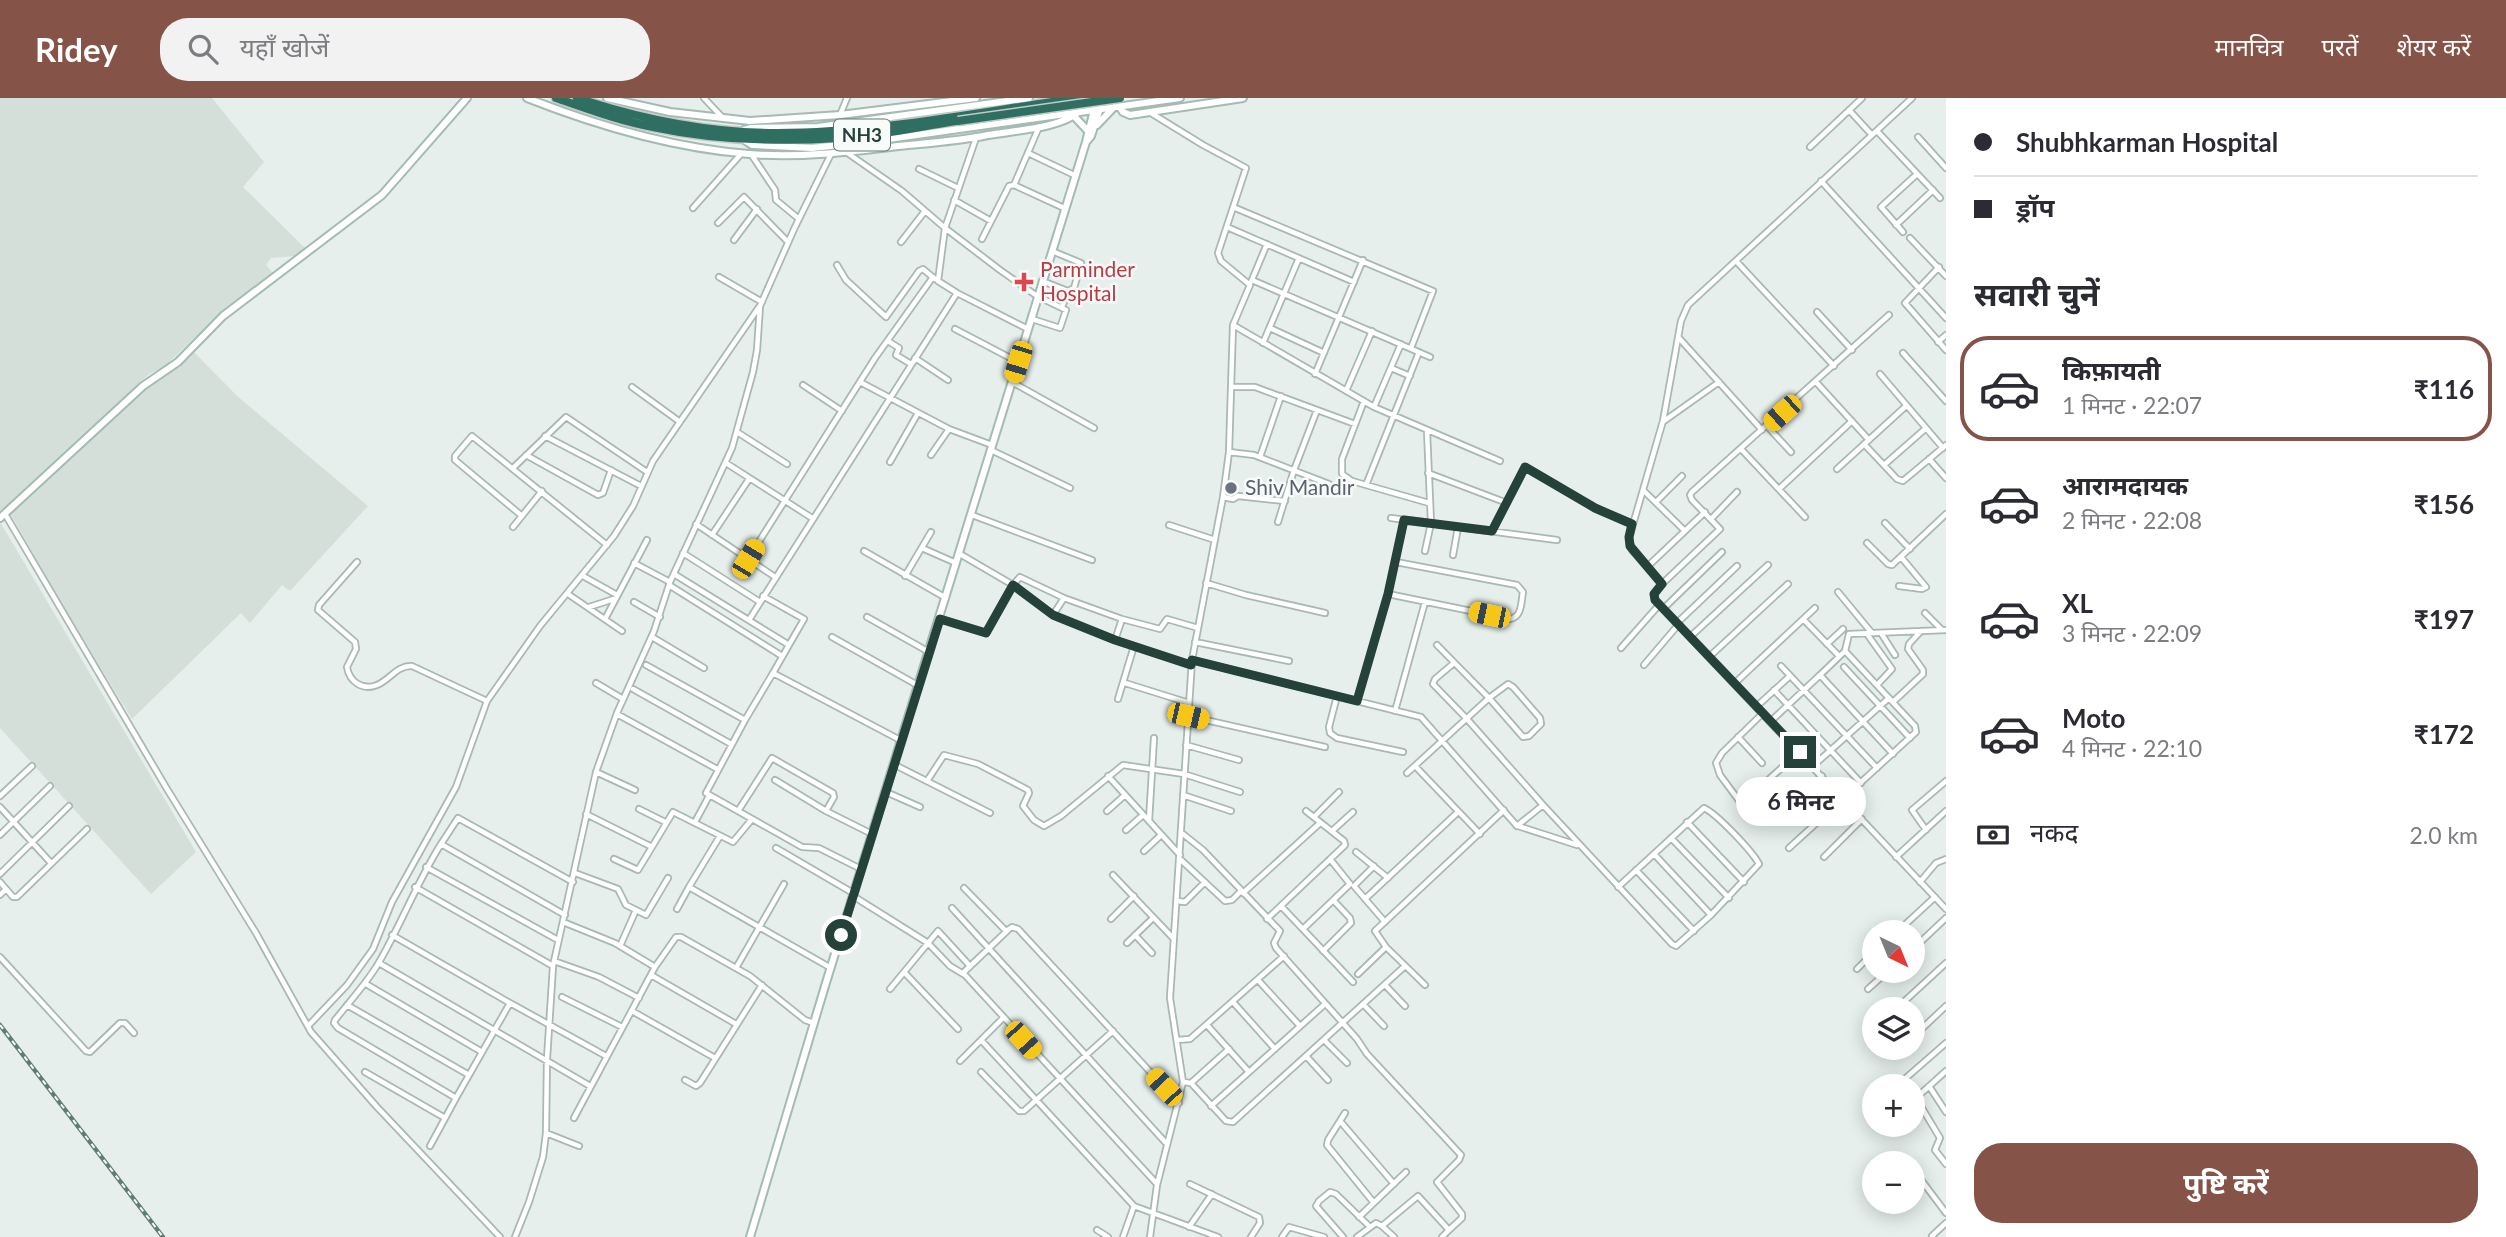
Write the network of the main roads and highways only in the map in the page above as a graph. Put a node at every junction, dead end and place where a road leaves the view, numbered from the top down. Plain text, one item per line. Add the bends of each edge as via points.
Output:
1 (556, 98) edge
2 (577, 98) edge
3 (1079, 98) edge
4 (1118, 103) edge
5 (958, 118) junction
6 (743, 135) junction

1 - 6 highway, NH3 via 654,128
2 - 6 highway, NH3 via 657,120
3 - 5 highway, NH3
4 - 5 highway, NH3, bridge
5 - 6 highway, NH3 via 842,138 778,140

